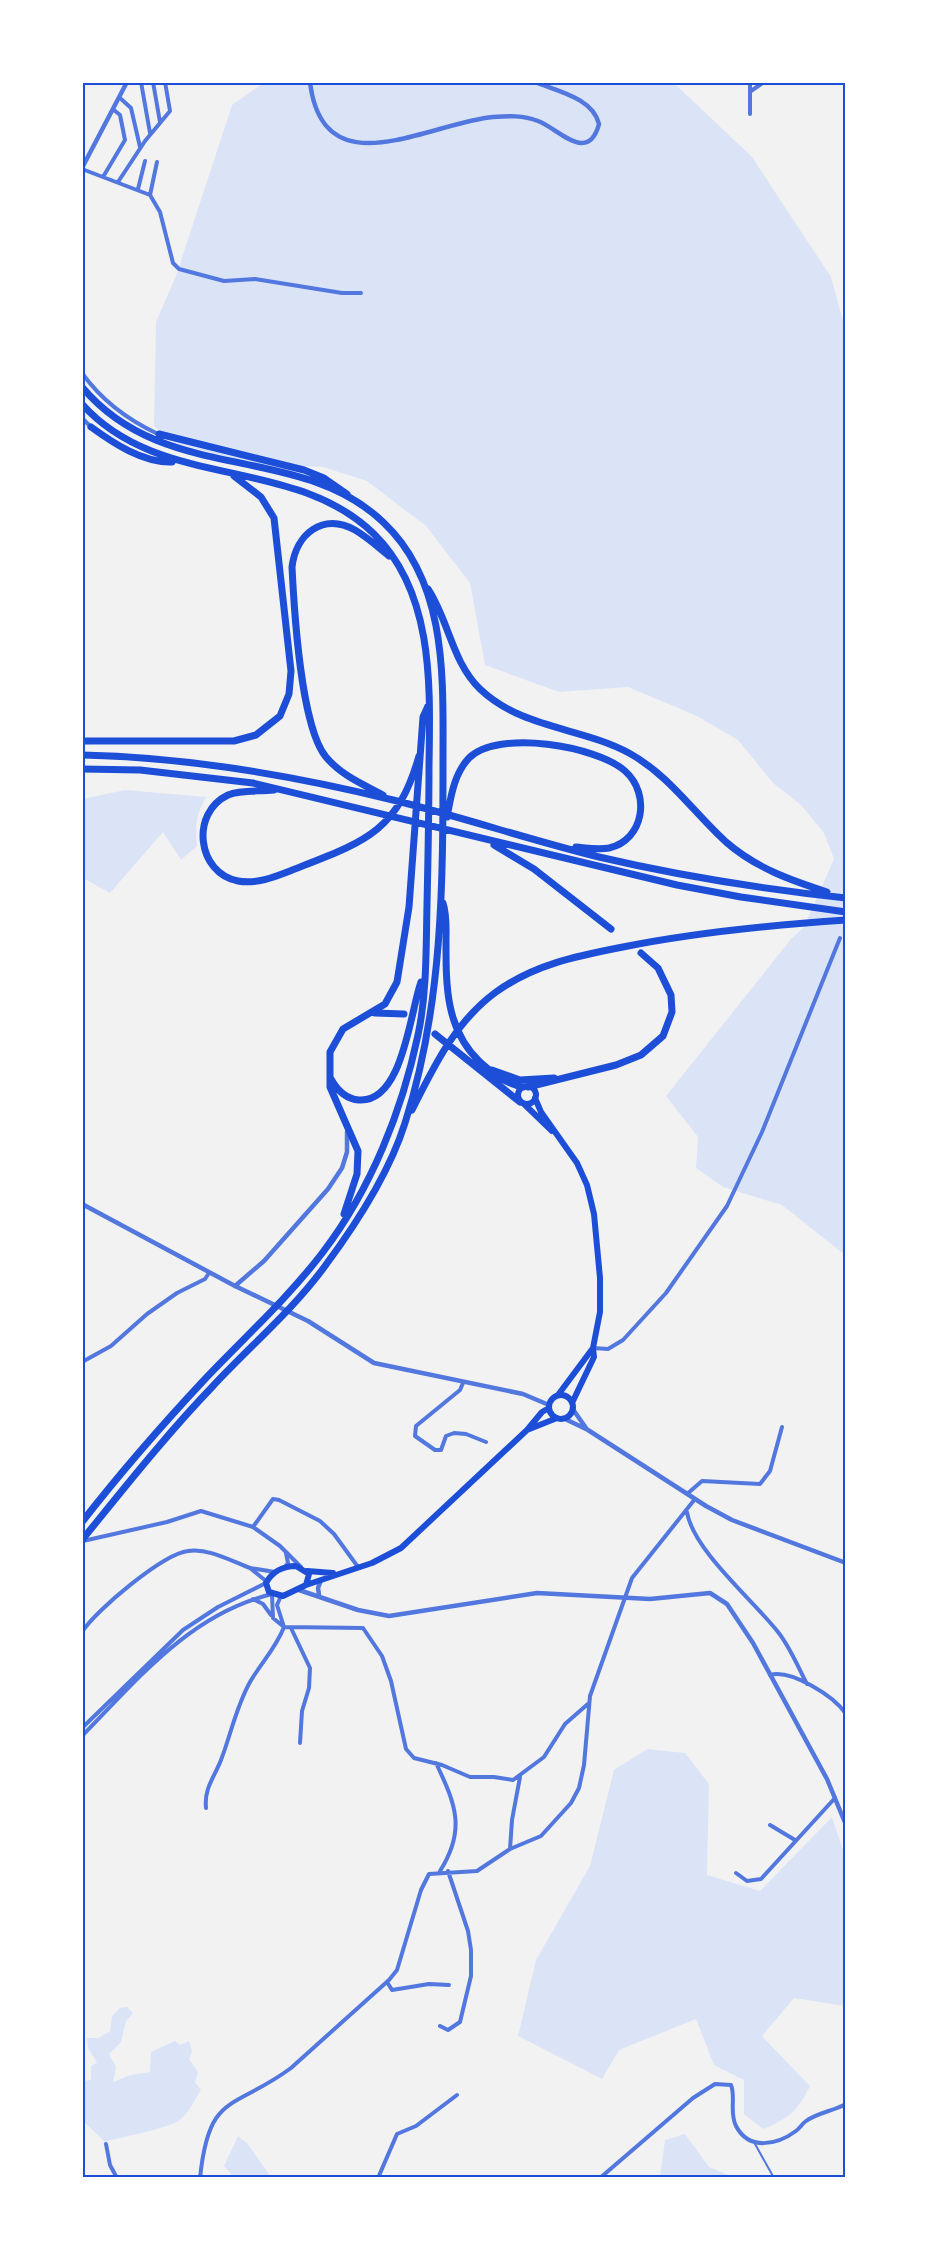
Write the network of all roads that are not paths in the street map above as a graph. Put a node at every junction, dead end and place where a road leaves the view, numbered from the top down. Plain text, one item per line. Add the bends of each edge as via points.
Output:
1 (127, 82) edge
2 (141, 82) edge
3 (153, 82) edge
4 (165, 82) edge
5 (310, 82) edge
6 (535, 82) edge
7 (750, 82) edge
8 (764, 82) edge
9 (750, 91) junction
10 (120, 98) junction
11 (114, 110) junction
12 (750, 114) dead end
13 (161, 123) junction
14 (150, 134) junction
15 (140, 148) junction
16 (145, 161) dead end
17 (157, 162) dead end
18 (82, 168) edge
19 (103, 177) junction
20 (118, 182) junction
21 (138, 189) junction
22 (150, 195) junction
23 (361, 293) dead end
24 (82, 373) edge
25 (82, 387) edge
26 (82, 404) edge
27 (82, 418) edge
28 (82, 424) edge
29 (91, 427) junction
30 (159, 434) joint
31 (177, 461) junction
32 (232, 474) junction
33 (351, 497) junction
34 (392, 558) junction
35 (422, 580) junction
36 (430, 701) junction
37 (82, 741) edge
38 (420, 750) junction
39 (82, 755) edge
40 (82, 769) edge
41 (279, 789) junction
42 (393, 800) junction
43 (443, 837) junction
44 (481, 838) junction
45 (563, 846) junction
46 (441, 896) junction
47 (845, 898) edge
48 (846, 912) edge
49 (846, 920) edge
50 (611, 929) dead end
51 (840, 938) dead end
52 (641, 953) dead end
53 (426, 969) junction
54 (392, 994) junction
55 (366, 1015) junction
56 (435, 1034) dead end
57 (475, 1065) junction
58 (488, 1068) junction
59 (328, 1071) junction
60 (558, 1079) junction
61 (526, 1087) junction
62 (535, 1098) junction
63 (522, 1103) junction
64 (345, 1117) junction
65 (404, 1126) junction
66 (555, 1133) junction
67 (82, 1204) edge
68 (341, 1225) junction
69 (209, 1273) junction
70 (235, 1287) junction
71 (593, 1348) junction
72 (82, 1362) edge
73 (463, 1383) junction
74 (558, 1395) junction
75 (572, 1405) junction
76 (549, 1406) junction
77 (560, 1418) junction
78 (782, 1427) dead end
79 (527, 1430) junction
80 (588, 1430) junction
81 (486, 1442) dead end
82 (687, 1494) junction
83 (695, 1499) junction
84 (687, 1511) junction
85 (82, 1522) edge
86 (252, 1527) junction
87 (82, 1540) edge
88 (286, 1552) junction
89 (846, 1563) edge
90 (285, 1567) junction
91 (359, 1567) junction
92 (250, 1569) junction
93 (276, 1572) junction
94 (336, 1574) junction
95 (307, 1577) junction
96 (322, 1579) junction
97 (266, 1582) junction
98 (298, 1590) junction
99 (272, 1594) junction
100 (281, 1596) junction
101 (321, 1596) junction
102 (626, 1597) junction
103 (252, 1599) junction
104 (273, 1618) junction
105 (284, 1627) junction
106 (291, 1628) junction
107 (82, 1632) edge
108 (770, 1675) junction
109 (807, 1684) junction
110 (589, 1702) junction
111 (846, 1714) edge
112 (82, 1728) edge
113 (82, 1736) edge
114 (300, 1743) dead end
115 (436, 1763) junction
116 (520, 1777) junction
117 (835, 1798) junction
118 (206, 1808) dead end
119 (770, 1825) dead end
120 (846, 1825) edge
121 (795, 1840) junction
122 (510, 1849) junction
123 (448, 1871) junction
124 (439, 1872) junction
125 (736, 1873) dead end
126 (387, 1982) junction
127 (449, 1985) dead end
128 (440, 2026) dead end
129 (457, 2095) dead end
130 (846, 2104) edge
131 (106, 2144) dead end
132 (755, 2144) junction
133 (117, 2178) edge
134 (200, 2178) edge
135 (378, 2178) edge
136 (600, 2178) edge
137 (774, 2178) edge

1 - 10 street
2 - 14 street
3 - 13 street
4 - 13 street via 170,111
5 - 6 street via 324,126 347,141 372,145 491,117 520,116 541,122 573,143 594,135 599,124 593,110
7 - 9 street
8 - 9 street
9 - 12 street
10 - 11 street
10 - 15 street via 131,108
11 - 18 street
11 - 19 street via 120,115 125,140
13 - 14 street
14 - 15 street
15 - 20 street
16 - 21 street
17 - 22 street
18 - 19 street
19 - 20 street
20 - 21 street
21 - 22 street
22 - 23 street via 160,212 173,263 179,269 224,281 255,279
24 - 30 street via 112,406
25 - 33 highway via 110,416 141,436 185,451 290,475
26 - 31 highway via 119,435
27 - 29 street
28 - 29 street
29 - 31 highway via 142,456 162,462
30 - 33 highway via 304,470 338,486
31 - 32 highway
32 - 34 highway via 328,501 364,525
32 - 37 highway via 268,506 278,532 291,671 289,694 280,716 256,735 234,741
33 - 35 highway via 383,522 402,544
34 - 36 highway via 422,625
34 - 42 highway via 356,530 327,523 316,526 302,538 292,567 307,713 317,744 346,776
35 - 43 highway via 435,619 443,671
35 - 47 highway via 437,603 459,659 490,698 518,715 598,739 629,753 656,772 726,841 752,861 785,879
36 - 38 highway via 423,717
36 - 53 highway
38 - 41 highway via 408,788 394,813 374,833 348,848 274,877 238,881 220,873 202,846 203,826 212,808 228,795
38 - 54 highway via 417,830 399,975
39 - 42 highway via 231,766
40 - 41 highway via 152,771
41 - 44 highway
42 - 45 highway
43 - 45 highway via 453,788 470,758 499,743 528,743 568,749 609,762 627,772 642,804 633,831 609,848
43 - 46 highway
44 - 48 highway via 677,885
44 - 50 highway via 534,869
45 - 47 highway via 687,876
46 - 58 highway via 446,912 448,1003 466,1046
46 - 65 highway via 429,1034
49 - 65 highway via 671,937 581,954 536,968 472,1014 439,1056
51 - 71 street via 762,1132 727,1206 666,1293 623,1340 608,1349
52 - 60 highway via 658,968 671,995 672,1012 663,1036 641,1055
53 - 59 highway via 396,1072 382,1093 366,1100 352,1099 334,1086
53 - 68 highway via 418,1034 392,1124 372,1173
54 - 55 highway via 385,1004
54 - 55 highway via 393,1007 402,1014 381,1011
55 - 59 highway via 337,1037
56 - 57 highway
57 - 58 highway
57 - 63 highway
58 - 60 highway via 520,1080
58 - 61 highway via 498,1079
59 - 64 highway via 330,1087
60 - 61 highway
61 - 62 highway via 534,1091
61 - 63 highway via 518,1094
62 - 63 highway via 528,1104
62 - 66 highway
63 - 66 highway
64 - 68 highway via 358,1151 358,1162
64 - 70 street via 347,1145 342,1168 328,1189
65 - 87 highway via 378,1184 323,1269 175,1427
66 - 71 highway via 577,1163 594,1214 600,1301
67 - 69 street
68 - 85 highway via 297,1283 162,1425
69 - 70 street
69 - 72 street via 147,1314 111,1346
70 - 73 street via 308,1321 374,1363
71 - 74 highway
71 - 75 highway via 593,1365
73 - 76 street via 534,1397
73 - 81 street via 460,1390 416,1426 415,1436 435,1450 441,1450 446,1436 454,1433
74 - 75 highway via 568,1397
74 - 76 highway
75 - 77 highway via 569,1415
75 - 80 street
76 - 77 highway
76 - 79 highway
77 - 79 highway
77 - 80 street
78 - 82 street via 770,1471 760,1484 702,1481
79 - 91 highway via 413,1539 388,1556
80 - 82 street
82 - 83 street
83 - 84 street
83 - 89 street via 732,1520
84 - 102 street via 641,1565
84 - 109 street via 690,1528 780,1634
86 - 87 street via 195,1511 167,1522
86 - 88 street
86 - 91 street via 267,1504 279,1500 320,1521
88 - 90 street
88 - 95 street
90 - 93 highway
90 - 95 highway
91 - 94 highway
92 - 93 street
92 - 97 street
92 - 107 street via 210,1553 181,1552 116,1595
93 - 97 highway
94 - 95 highway
94 - 96 highway
95 - 96 highway
95 - 98 highway
95 - 101 street
96 - 101 street via 318,1588
97 - 99 highway
97 - 112 street via 183,1630
98 - 100 highway
98 - 101 street
99 - 100 highway
99 - 103 street
99 - 104 street
100 - 105 street via 278,1611
101 - 102 street via 389,1616 537,1593
102 - 108 street via 667,1598 700,1592 719,1598 737,1616
102 - 110 street
103 - 104 street via 263,1604
103 - 113 street via 223,1611 187,1635
104 - 105 street
105 - 106 street
105 - 118 street via 277,1646 250,1682 237,1711 208,1785
106 - 114 street via 310,1668
106 - 115 street via 363,1628 382,1656 391,1681 406,1749 414,1758
108 - 109 street via 789,1674
108 - 117 street
109 - 111 street
110 - 116 street via 565,1724 544,1757
110 - 122 street via 579,1788 557,1822 541,1836
115 - 116 street via 470,1777
115 - 124 street via 457,1817 452,1852
116 - 122 street
117 - 120 street
117 - 121 street
119 - 121 street
121 - 125 street via 760,1879 747,1881
122 - 123 street via 477,1871
123 - 124 street
123 - 128 street via 468,1931 471,1976 460,2022 448,2030
124 - 126 street via 424,1880 397,1970
126 - 127 street via 392,1990
126 - 134 street via 291,2068 224,2108 210,2129
129 - 135 street via 416,2126 397,2134
130 - 132 street via 806,2121 796,2131 768,2144
131 - 133 street
132 - 136 street via 736,2127 730,2085 715,2084 693,2098
132 - 137 lane

